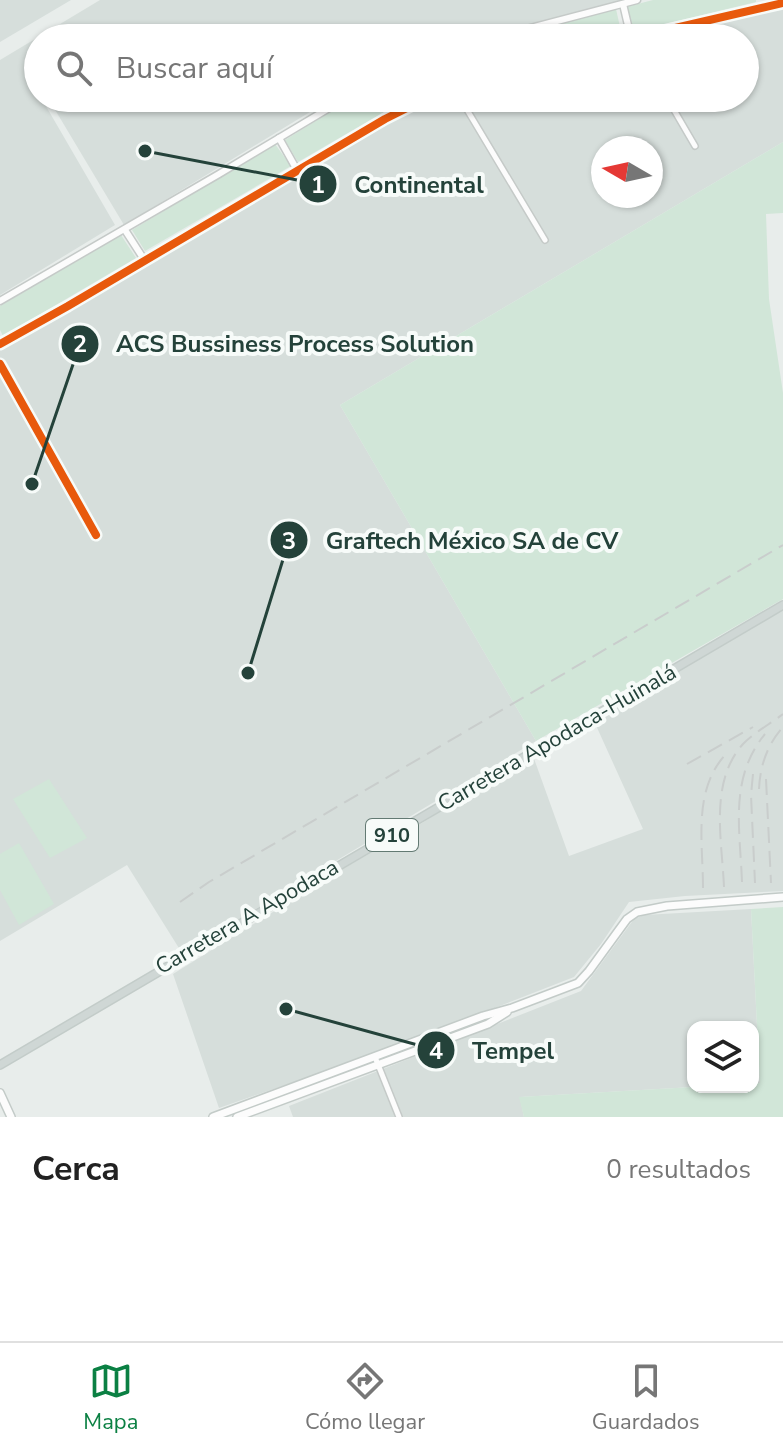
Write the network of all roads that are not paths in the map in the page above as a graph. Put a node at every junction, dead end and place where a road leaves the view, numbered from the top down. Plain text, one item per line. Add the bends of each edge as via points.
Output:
1 (637, 0) edge
2 (783, 3) edge
3 (623, 4) junction
4 (763, 4) edge
5 (546, 24) edge
6 (628, 24) edge
7 (685, 24) edge
8 (323, 112) edge
9 (396, 112) edge
10 (468, 112) edge
11 (675, 112) edge
12 (279, 138) junction
13 (695, 146) dead end
14 (297, 170) junction
15 (125, 230) junction
16 (545, 240) dead end
17 (145, 261) junction
18 (0, 301) edge
19 (0, 344) edge
20 (0, 364) edge
21 (96, 535) dead end
22 (783, 604) edge
23 (783, 897) edge
24 (377, 1061) junction
25 (0, 1063) edge
26 (0, 1093) edge
27 (11, 1117) edge
28 (213, 1117) edge
29 (237, 1117) edge
30 (399, 1117) edge

1 - 3 street
2 - 4 street
3 - 5 street
3 - 6 street
4 - 7 street
8 - 12 street
9 - 14 street
10 - 16 street
11 - 13 street
12 - 14 street
12 - 15 street
14 - 17 street
15 - 17 street
15 - 18 street
17 - 19 street
20 - 21 street
22 - 25 main road, Carretera Apodaca-Huinalá / 910
23 - 24 main road via 634,913 578,983
24 - 28 main road
24 - 29 main road
24 - 30 street
26 - 27 main road

